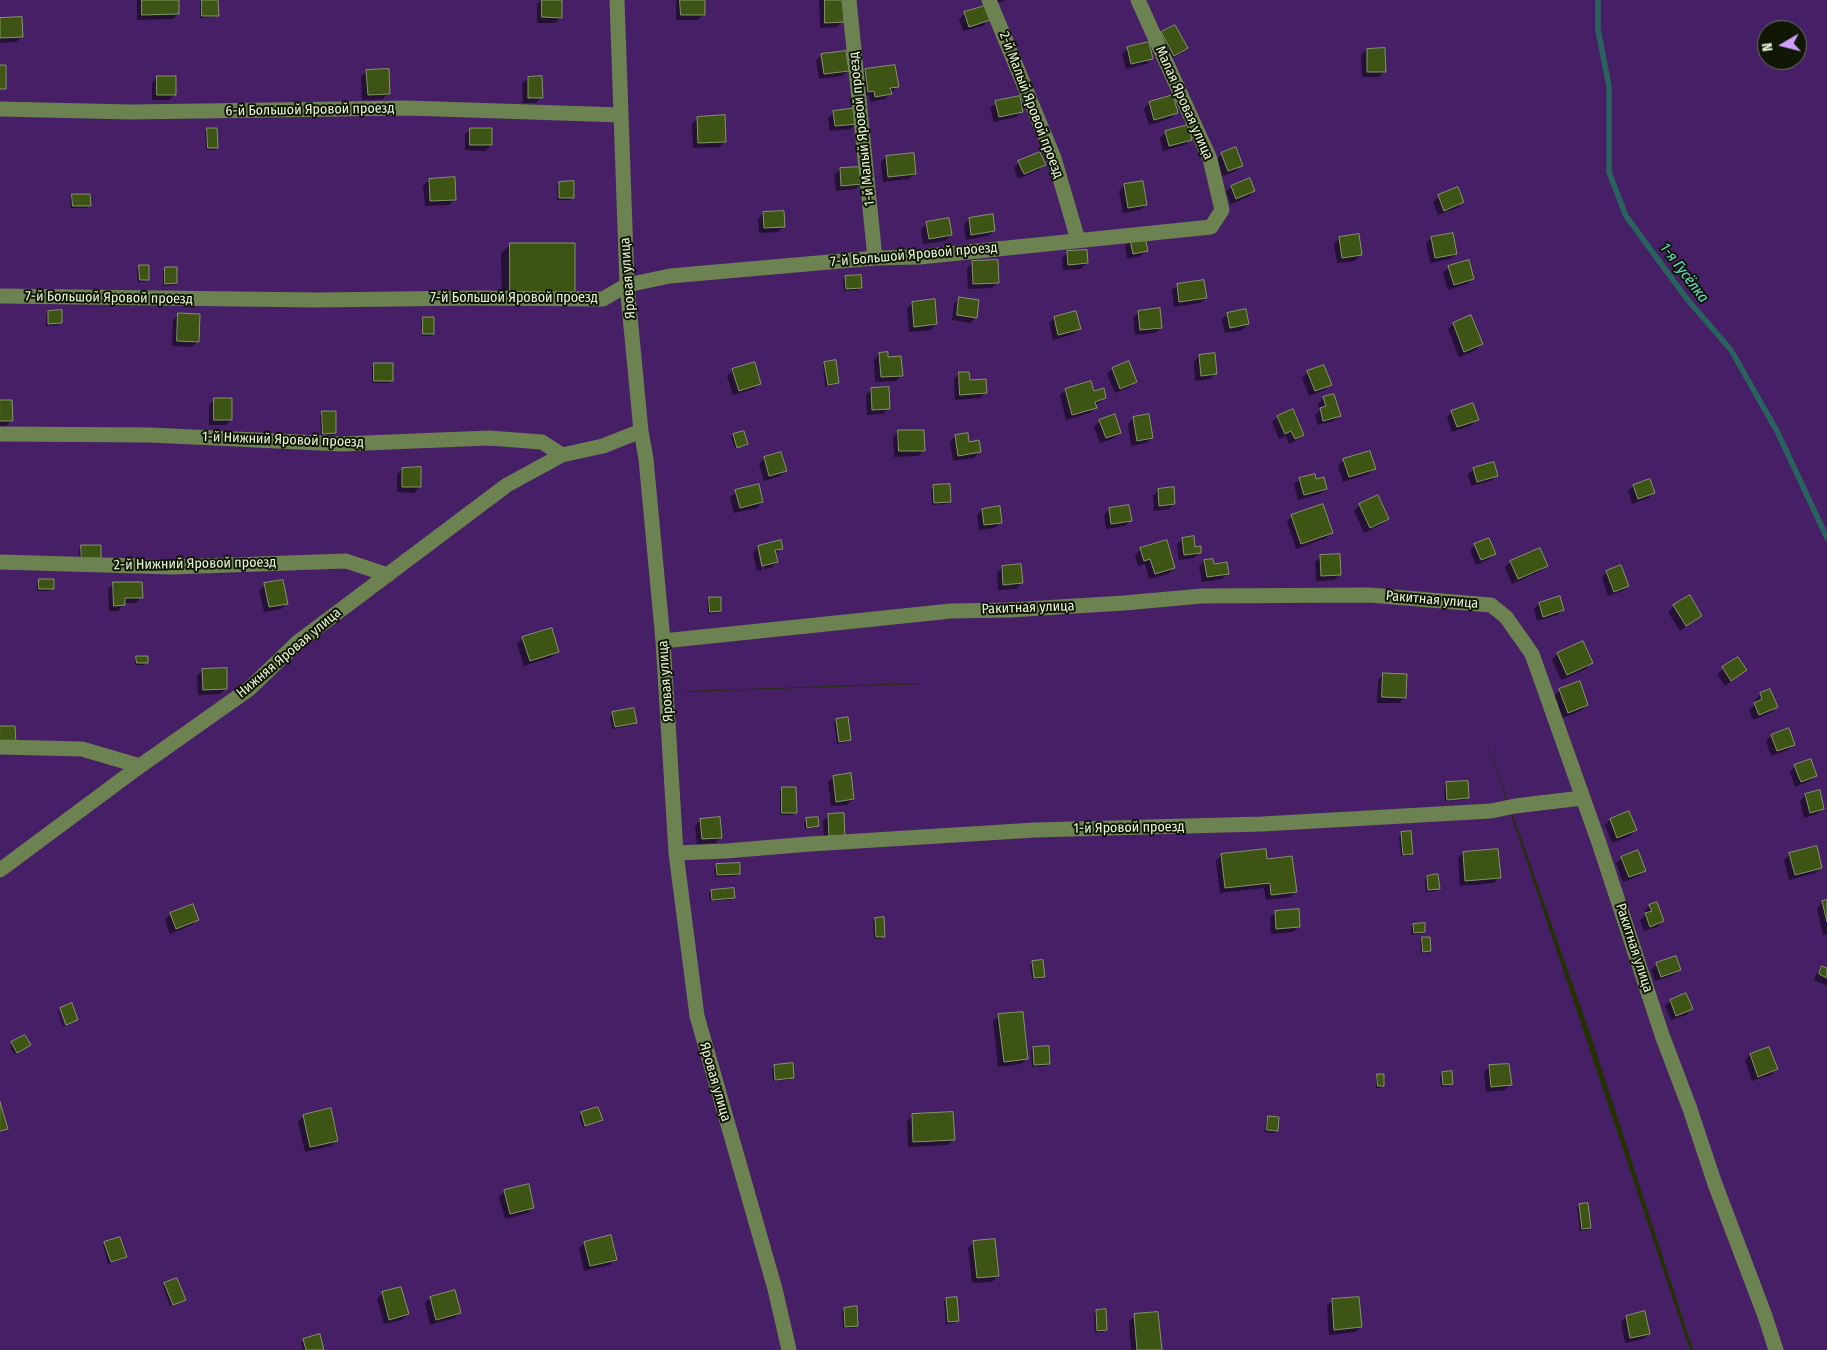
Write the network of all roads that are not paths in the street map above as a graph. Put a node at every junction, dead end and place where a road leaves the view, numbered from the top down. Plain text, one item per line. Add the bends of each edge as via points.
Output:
1 (617, 0) edge
2 (849, 0) edge
3 (989, 0) edge
4 (1138, 0) edge
5 (0, 109) edge
6 (621, 116) junction
7 (1222, 210) joint
8 (1078, 240) junction
9 (875, 258) junction
10 (627, 285) junction
11 (0, 296) edge
12 (641, 431) junction
13 (0, 434) edge
14 (562, 455) junction
15 (0, 562) edge
16 (388, 575) junction
17 (663, 641) junction
18 (0, 748) edge
19 (140, 766) junction
20 (1582, 798) junction
21 (676, 852) junction
22 (0, 870) edge
23 (789, 1350) edge
24 (1776, 1350) edge

1 - 6 street, Яровая улица
2 - 9 street, 1-й Малый Яровой проезд
3 - 8 street, 2-й Малый Яровой проезд via 1054,158
4 - 7 street, Малая Яровая улица via 1210,159
5 - 6 street, 6-й Большой Яровой проезд via 131,112 408,108
6 - 10 street, Яровая улица
7 - 8 street, 7-й Большой Яровой проезд via 1210,227
8 - 9 street, 7-й Большой Яровой проезд via 920,257
9 - 10 street, 7-й Большой Яровой проезд via 670,276
10 - 11 street, 7-й Большой Яровой проезд via 603,299
10 - 12 street, Яровая улица
12 - 14 street, Нижняя Яровая улица via 603,446
12 - 17 street, Яровая улица
13 - 14 street, 1-й Нижний Яровой проезд via 150,435 340,444 489,438 542,442
14 - 16 street, Нижняя Яровая улица via 507,485
15 - 16 street, 2-й Нижний Яровой проезд via 172,566 346,561
16 - 19 street, Нижняя Яровая улица via 298,642 249,688
17 - 20 street, Ракитная улица via 950,611 1114,604 1202,596 1368,595 1491,605 1506,617 1532,654
17 - 21 street, Яровая улица
18 - 19 street via 82,748
19 - 22 street, Нижняя Яровая улица
20 - 21 street, 1-й Яровой проезд via 1481,812 1035,830
20 - 24 street, Ракитная улица via 1662,1035
21 - 23 street, Яровая улица via 697,1016 775,1289

